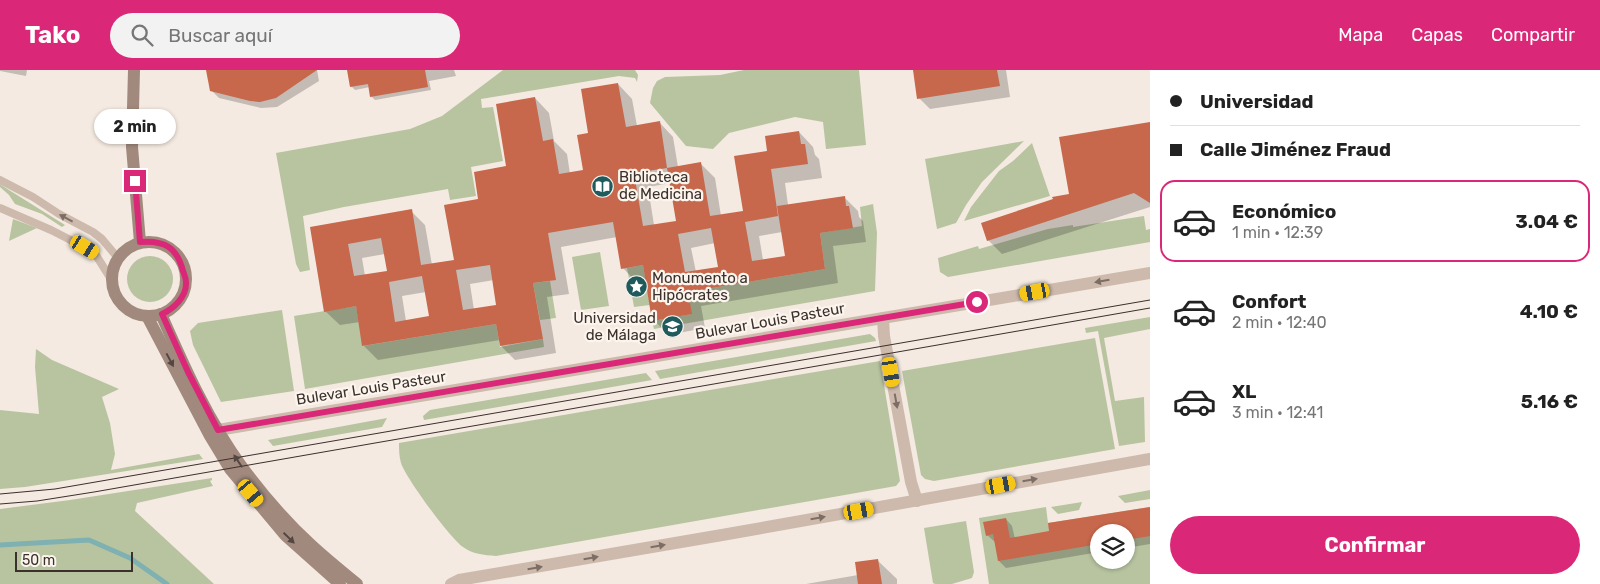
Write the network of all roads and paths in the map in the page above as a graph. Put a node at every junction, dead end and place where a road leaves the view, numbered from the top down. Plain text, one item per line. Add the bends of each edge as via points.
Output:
1 (134, 70) edge
2 (0, 180) edge
3 (0, 208) edge
4 (140, 242) junction
5 (118, 258) junction
6 (1150, 273) edge
7 (111, 279) junction
8 (162, 314) junction
9 (147, 316) junction
10 (883, 318) junction
11 (218, 430) junction
12 (1150, 459) edge
13 (917, 501) junction
14 (455, 582) edge
15 (340, 584) edge
16 (357, 584) edge

1 - 4 main road via 132,147
5 -> 2 lane via 93,232
3 - 7 lane via 94,252
4 - 5 main road
4 - 8 main road via 168,246 179,257 187,283 182,298
5 - 7 main road
6 -> 10 street, Bulevar Louis Pasteur
7 - 9 main road via 118,301 129,311
8 - 9 main road
8 - 11 main road
9 -> 15 main road via 230,469 285,535
10 - 11 street, Bulevar Louis Pasteur
10 -> 13 street via 909,474
16 -> 11 main road via 310,544 275,508
13 -> 12 street
14 -> 13 street

